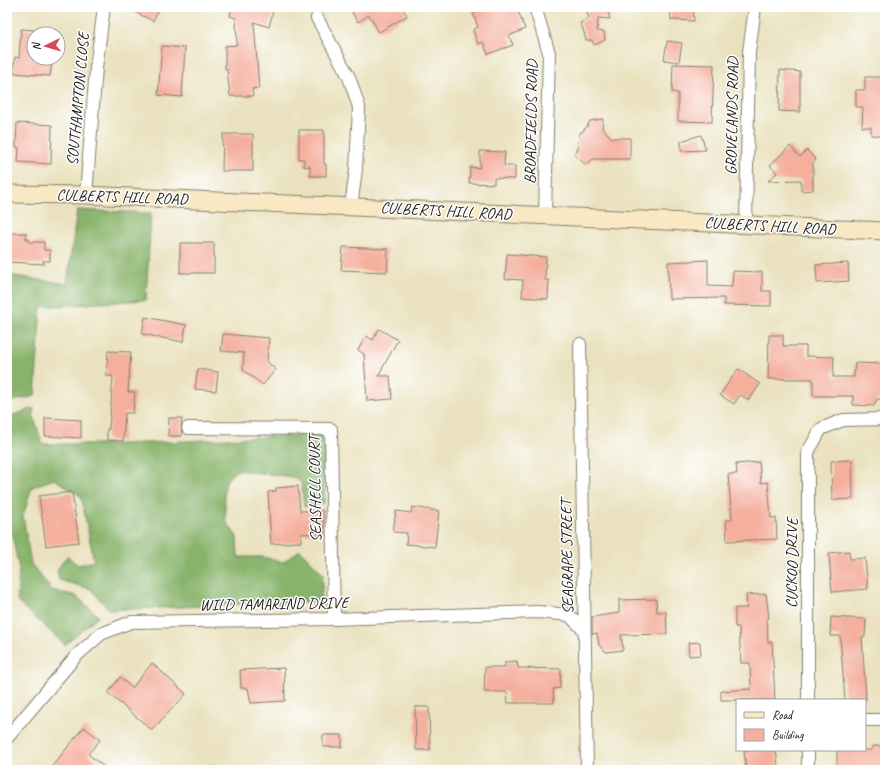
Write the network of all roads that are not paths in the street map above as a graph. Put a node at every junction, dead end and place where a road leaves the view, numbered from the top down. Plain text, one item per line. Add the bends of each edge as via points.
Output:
1 (104, 7) edge
2 (535, 7) edge
3 (755, 7) edge
4 (317, 18) dead end
5 (7, 194) edge
6 (86, 195) junction
7 (351, 207) junction
8 (545, 216) junction
9 (746, 225) junction
10 (885, 232) edge
11 (580, 344) dead end
12 (885, 419) edge
13 (188, 428) dead end
14 (334, 619) junction
15 (584, 630) junction
16 (808, 699) edge
17 (866, 720) edge
18 (885, 720) edge
19 (7, 738) edge
20 (808, 751) edge
21 (587, 770) edge
22 (808, 770) edge

1 - 6 street, SOUTHAMPTON CLOSE via 96,68
2 - 8 street, BROADFIELDS ROAD via 549,53
3 - 9 street, GROVELANDS ROAD via 749,52
4 - 7 street via 349,77 359,108
5 - 6 street, CULBERTS HILL ROAD
6 - 7 street, CULBERTS HILL ROAD
7 - 8 street, CULBERTS HILL ROAD
8 - 9 street, CULBERTS HILL ROAD
9 - 10 street, CULBERTS HILL ROAD
11 - 15 street, SEAGRAPE STREET
12 - 16 street, CUCKOO DRIVE via 843,420 821,429 808,452
13 - 14 street, SEASHELL COURT via 331,428
14 - 15 street, WILD TAMARIND DRIVE via 538,612 569,615
14 - 19 street, WILD TAMARIND DRIVE via 131,622 100,634 76,656
15 - 21 street, SEAGRAPE STREET
17 - 18 street
20 - 22 street

